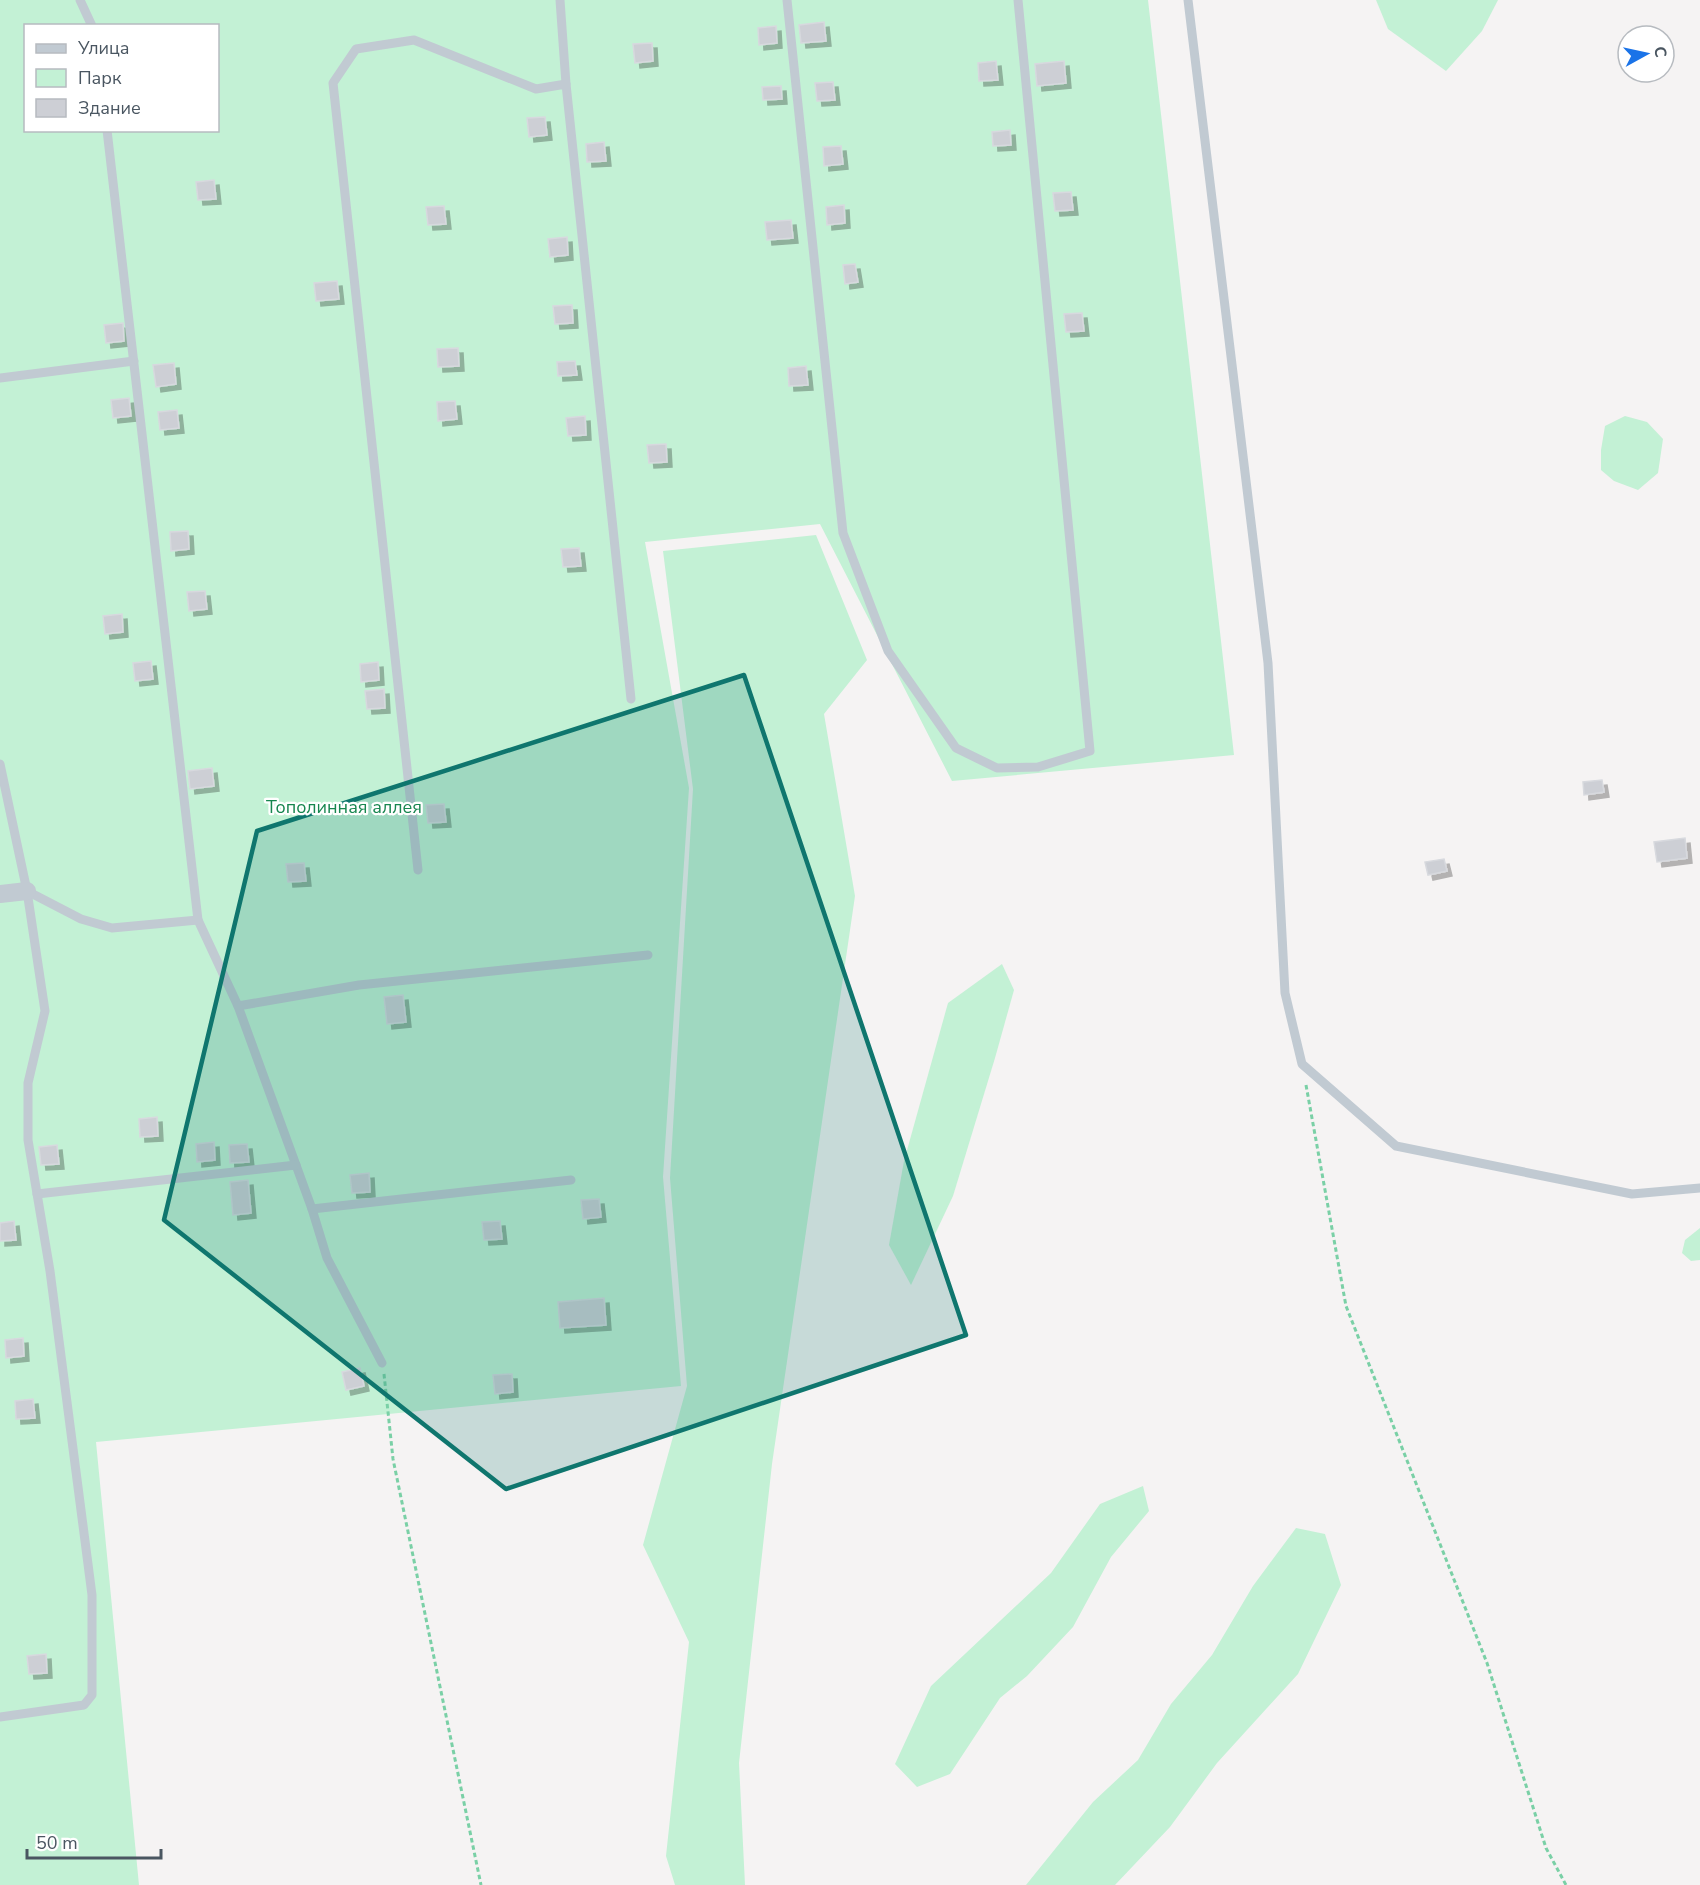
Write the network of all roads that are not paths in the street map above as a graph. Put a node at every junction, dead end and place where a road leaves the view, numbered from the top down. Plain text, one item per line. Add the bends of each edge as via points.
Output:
1 (80, 0) edge
2 (560, 0) edge
3 (787, 0) edge
4 (1018, 0) edge
5 (1188, 0) edge
6 (91, 24) edge
7 (566, 84) junction
8 (107, 132) edge
9 (134, 361) junction
10 (0, 378) edge
11 (632, 699) dead end
12 (0, 764) edge
13 (418, 870) dead end
14 (27, 891) junction
15 (0, 894) edge
16 (198, 920) junction
17 (648, 955) dead end
18 (238, 1006) junction
19 (296, 1165) junction
20 (571, 1180) dead end
21 (1700, 1188) edge
22 (37, 1194) junction
23 (312, 1209) junction
24 (382, 1363) road end
25 (0, 1716) edge

1 - 6 lane
2 - 7 lane
3 - 4 lane via 843,533 888,651 956,748 997,768 1038,767 1090,751
5 - 21 lane via 1268,663 1285,993 1302,1064 1396,1146 1632,1194
7 - 11 lane
7 - 13 lane via 536,88 414,40 356,49 333,83
8 - 9 lane
9 - 10 lane
9 - 16 lane
12 - 14 lane
14 - 15 street
14 - 16 lane via 81,919 112,928
14 - 22 lane via 45,1011 28,1083 28,1140
16 - 18 lane
17 - 18 lane via 359,985
18 - 19 lane
19 - 22 lane
19 - 23 lane
20 - 23 lane
22 - 25 lane via 92,1595 92,1695 84,1705
23 - 24 lane via 327,1258

